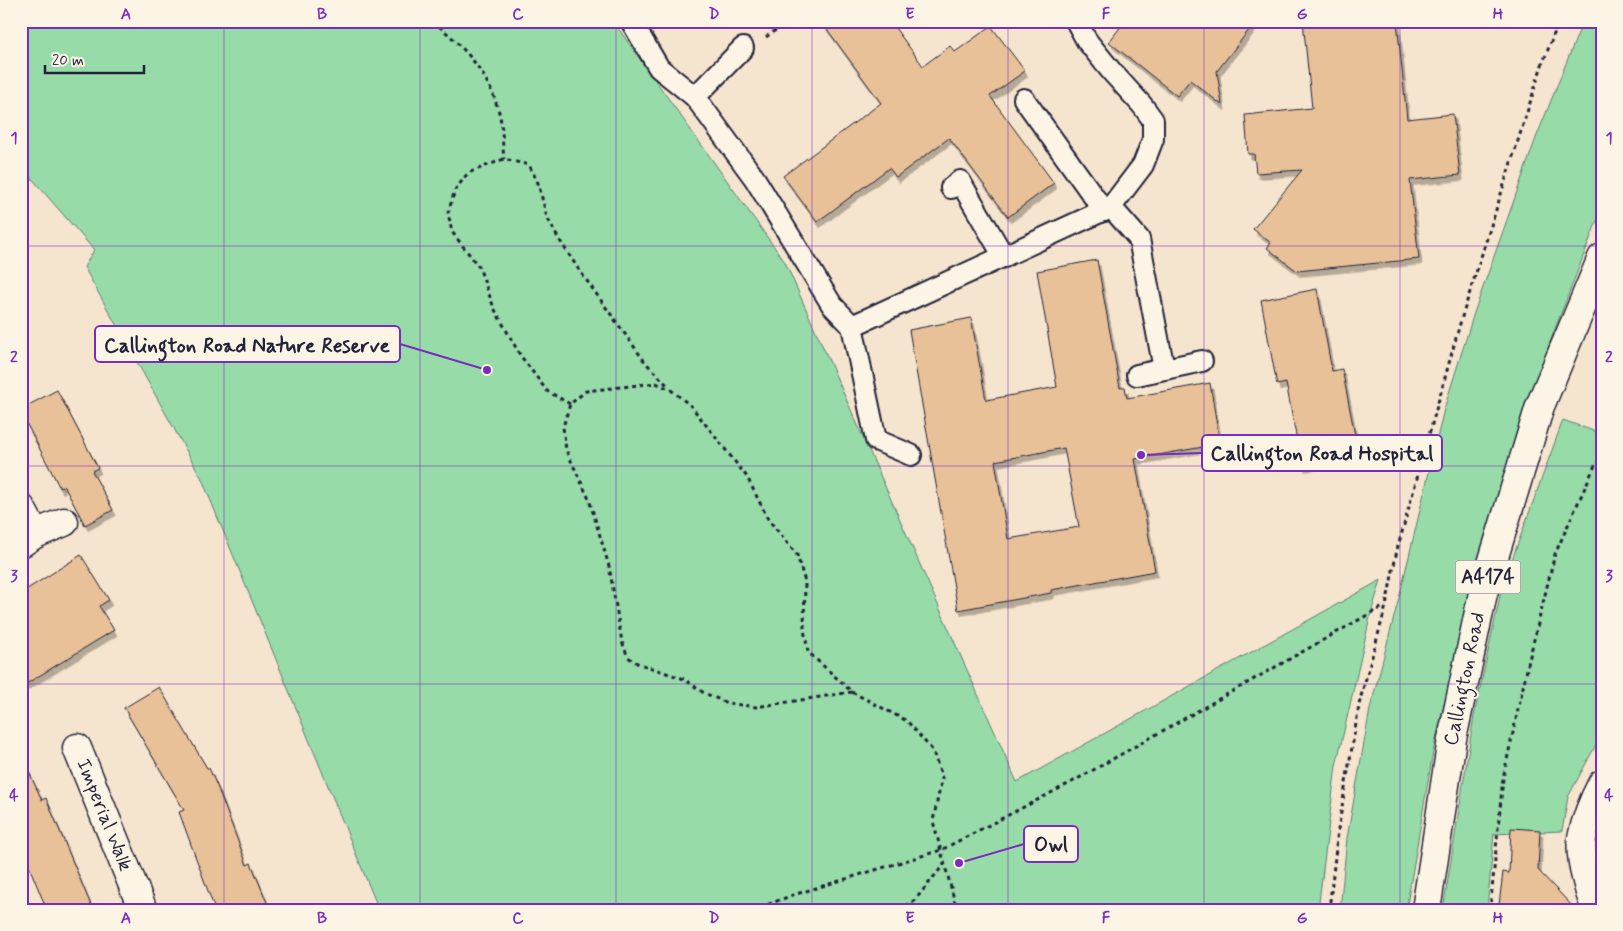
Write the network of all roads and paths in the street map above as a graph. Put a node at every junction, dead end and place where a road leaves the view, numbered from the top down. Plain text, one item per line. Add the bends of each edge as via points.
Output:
1 (433, 21) edge
2 (631, 21) edge
3 (1076, 21) edge
4 (1559, 21) edge
5 (743, 48) dead end
6 (695, 97) junction
7 (1024, 99) dead end
8 (504, 159) junction
9 (951, 188) dead end
10 (1107, 209) junction
11 (1004, 256) junction
12 (1602, 258) edge
13 (852, 326) junction
14 (1202, 361) dead end
15 (1164, 369) junction
16 (1137, 375) dead end
17 (671, 390) junction
18 (570, 404) junction
19 (912, 455) dead end
20 (1602, 462) edge
21 (21, 508) edge
22 (64, 522) dead end
23 (28, 539) edge
24 (1386, 606) junction
25 (852, 692) junction
26 (77, 748) dead end
27 (1602, 784) edge
28 (941, 850) junction
29 (945, 863) junction
30 (143, 910) edge
31 (753, 910) edge
32 (898, 910) edge
33 (957, 910) edge
34 (1329, 910) edge
35 (1426, 910) edge
36 (1490, 910) edge
37 (1596, 910) edge

1 - 8 path via 455,39 483,72 499,110
2 - 6 lane via 659,68
3 - 10 lane via 1087,41 1153,120 1153,139 1143,165
4 - 24 path via 1461,320 1397,550
5 - 6 lane
6 - 13 lane via 755,178 832,305
7 - 10 lane
8 - 17 path via 529,165 557,236 645,362
8 - 18 path via 468,174 455,190 448,213 452,232 479,267 494,308 520,354 547,391
9 - 11 lane via 960,181
10 - 11 lane
10 - 15 lane via 1139,239
11 - 13 lane
12 - 35 main road, Callington Road / A4174 via 1540,406 1483,593 1452,739
13 - 19 lane via 876,440
14 - 15 lane
15 - 16 lane
17 - 18 path via 656,384 586,392
17 - 25 path via 691,406 747,477 768,519 797,555 805,582 804,629 808,652
18 - 25 path via 563,427 566,450 589,499 610,566 622,642 628,657 684,679 727,703 756,707
20 - 36 path via 1596,463 1554,554 1503,778
21 - 23 main road
22 - 23 main road
24 - 28 path via 1072,782
24 - 34 path via 1360,700 1338,830
25 - 28 path via 907,721 933,750 942,778 933,821
26 - 30 main road, Imperial Walk
27 - 37 main road via 1592,803 1582,840 1583,860
28 - 29 path
28 - 31 path
29 - 32 path via 915,900
29 - 33 path

